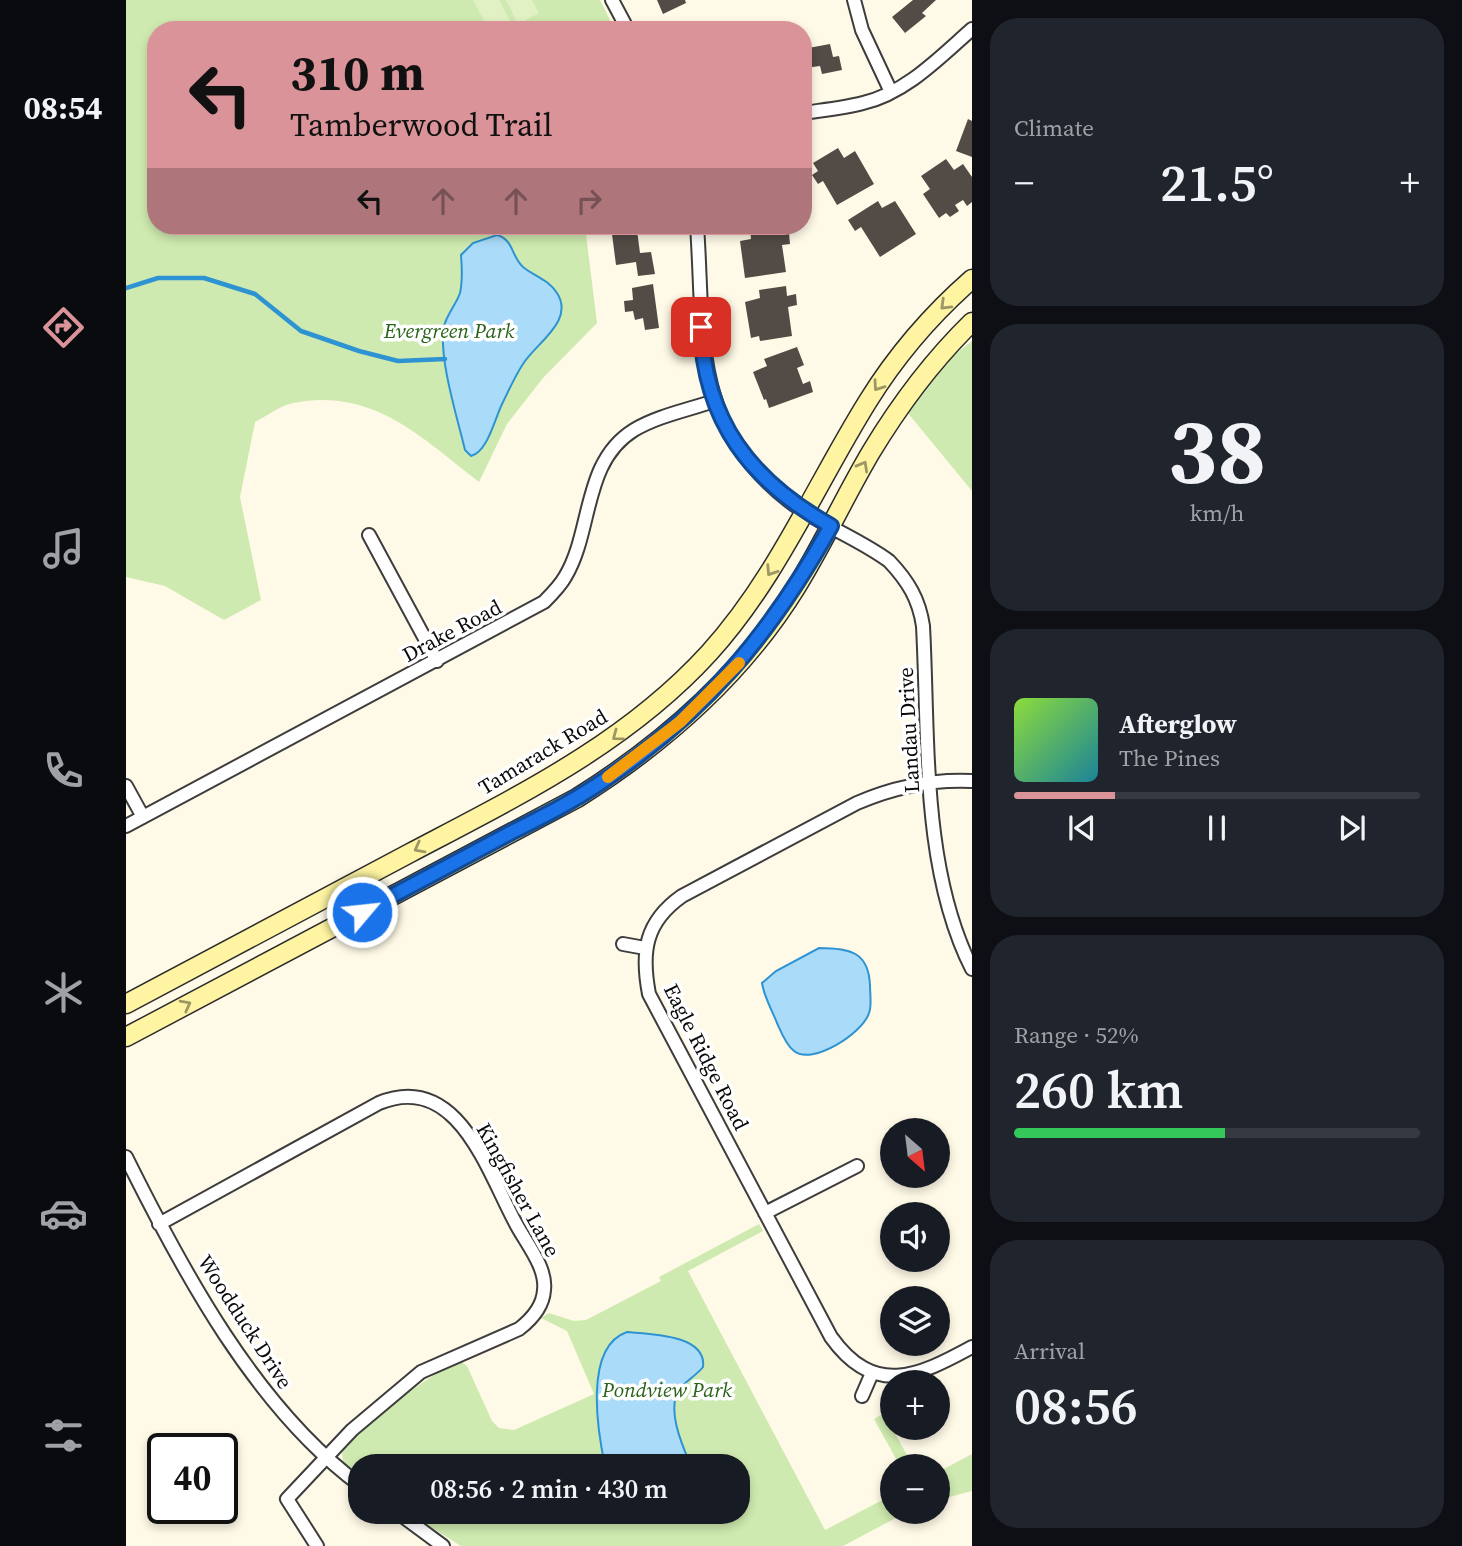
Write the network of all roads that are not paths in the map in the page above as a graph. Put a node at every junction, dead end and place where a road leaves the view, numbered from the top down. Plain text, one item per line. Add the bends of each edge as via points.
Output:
1 (612, 0) edge
2 (854, 0) edge
3 (623, 21) edge
4 (972, 29) edge
5 (891, 92) junction
6 (812, 112) edge
7 (697, 235) edge
8 (972, 279) edge
9 (972, 322) edge
10 (714, 401) junction
11 (807, 512) junction
12 (831, 526) junction
13 (369, 535) dead end
14 (437, 662) junction
15 (972, 781) edge
16 (931, 782) junction
17 (126, 786) edge
18 (143, 817) junction
19 (126, 826) edge
20 (622, 944) dead end
21 (645, 948) junction
22 (972, 969) edge
23 (126, 1003) edge
24 (126, 1037) edge
25 (126, 1157) edge
26 (857, 1166) dead end
27 (765, 1213) junction
28 (159, 1224) junction
29 (972, 1347) edge
30 (873, 1373) junction
31 (862, 1396) dead end
32 (325, 1458) junction
33 (348, 1476) edge
34 (413, 1524) edge
35 (317, 1546) edge
36 (443, 1546) edge

1 - 3 street
2 - 5 street via 862,30
4 - 5 street via 914,79
5 - 6 street via 866,103
7 - 10 street, Landau Drive via 702,349
8 -> 11 street, Tamarack Road via 893,365
12 -> 9 street via 914,386
10 - 11 street, Landau Drive via 740,451 760,475
10 - 14 street, Drake Road via 648,423 620,441 601,468 572,563 555,590 532,610
11 - 12 street, Landau Drive
11 -> 23 street, Tamarack Road via 750,602 709,652 660,701 607,743 536,787
12 - 16 street, Landau Drive via 890,561 917,599 923,626
24 -> 12 street via 577,798 625,766 713,691 758,641
13 - 14 street
14 - 18 street, Drake Road
15 - 16 street, Eagle Ridge Road
16 - 21 street, Eagle Ridge Road via 885,791 856,803 682,896 653,926
16 - 22 street, Landau Drive via 937,862 946,907
17 - 18 street
18 - 19 street, Drake Road
20 - 21 street
21 - 27 street, Eagle Ridge Road via 649,994
25 - 28 street, Woodduck Drive
26 - 27 street
27 - 30 street, Eagle Ridge Road via 831,1337 856,1365
28 - 32 street, Woodduck Drive via 256,1380
28 - 32 street, Kingfisher Lane via 394,1097 427,1100 454,1116 465,1130 541,1271 545,1288 541,1304 519,1329 421,1372
29 - 30 street via 914,1375
30 - 31 street
32 - 33 street, Woodduck Drive
32 - 35 street, Kingfisher Lane via 286,1499
34 - 36 street

